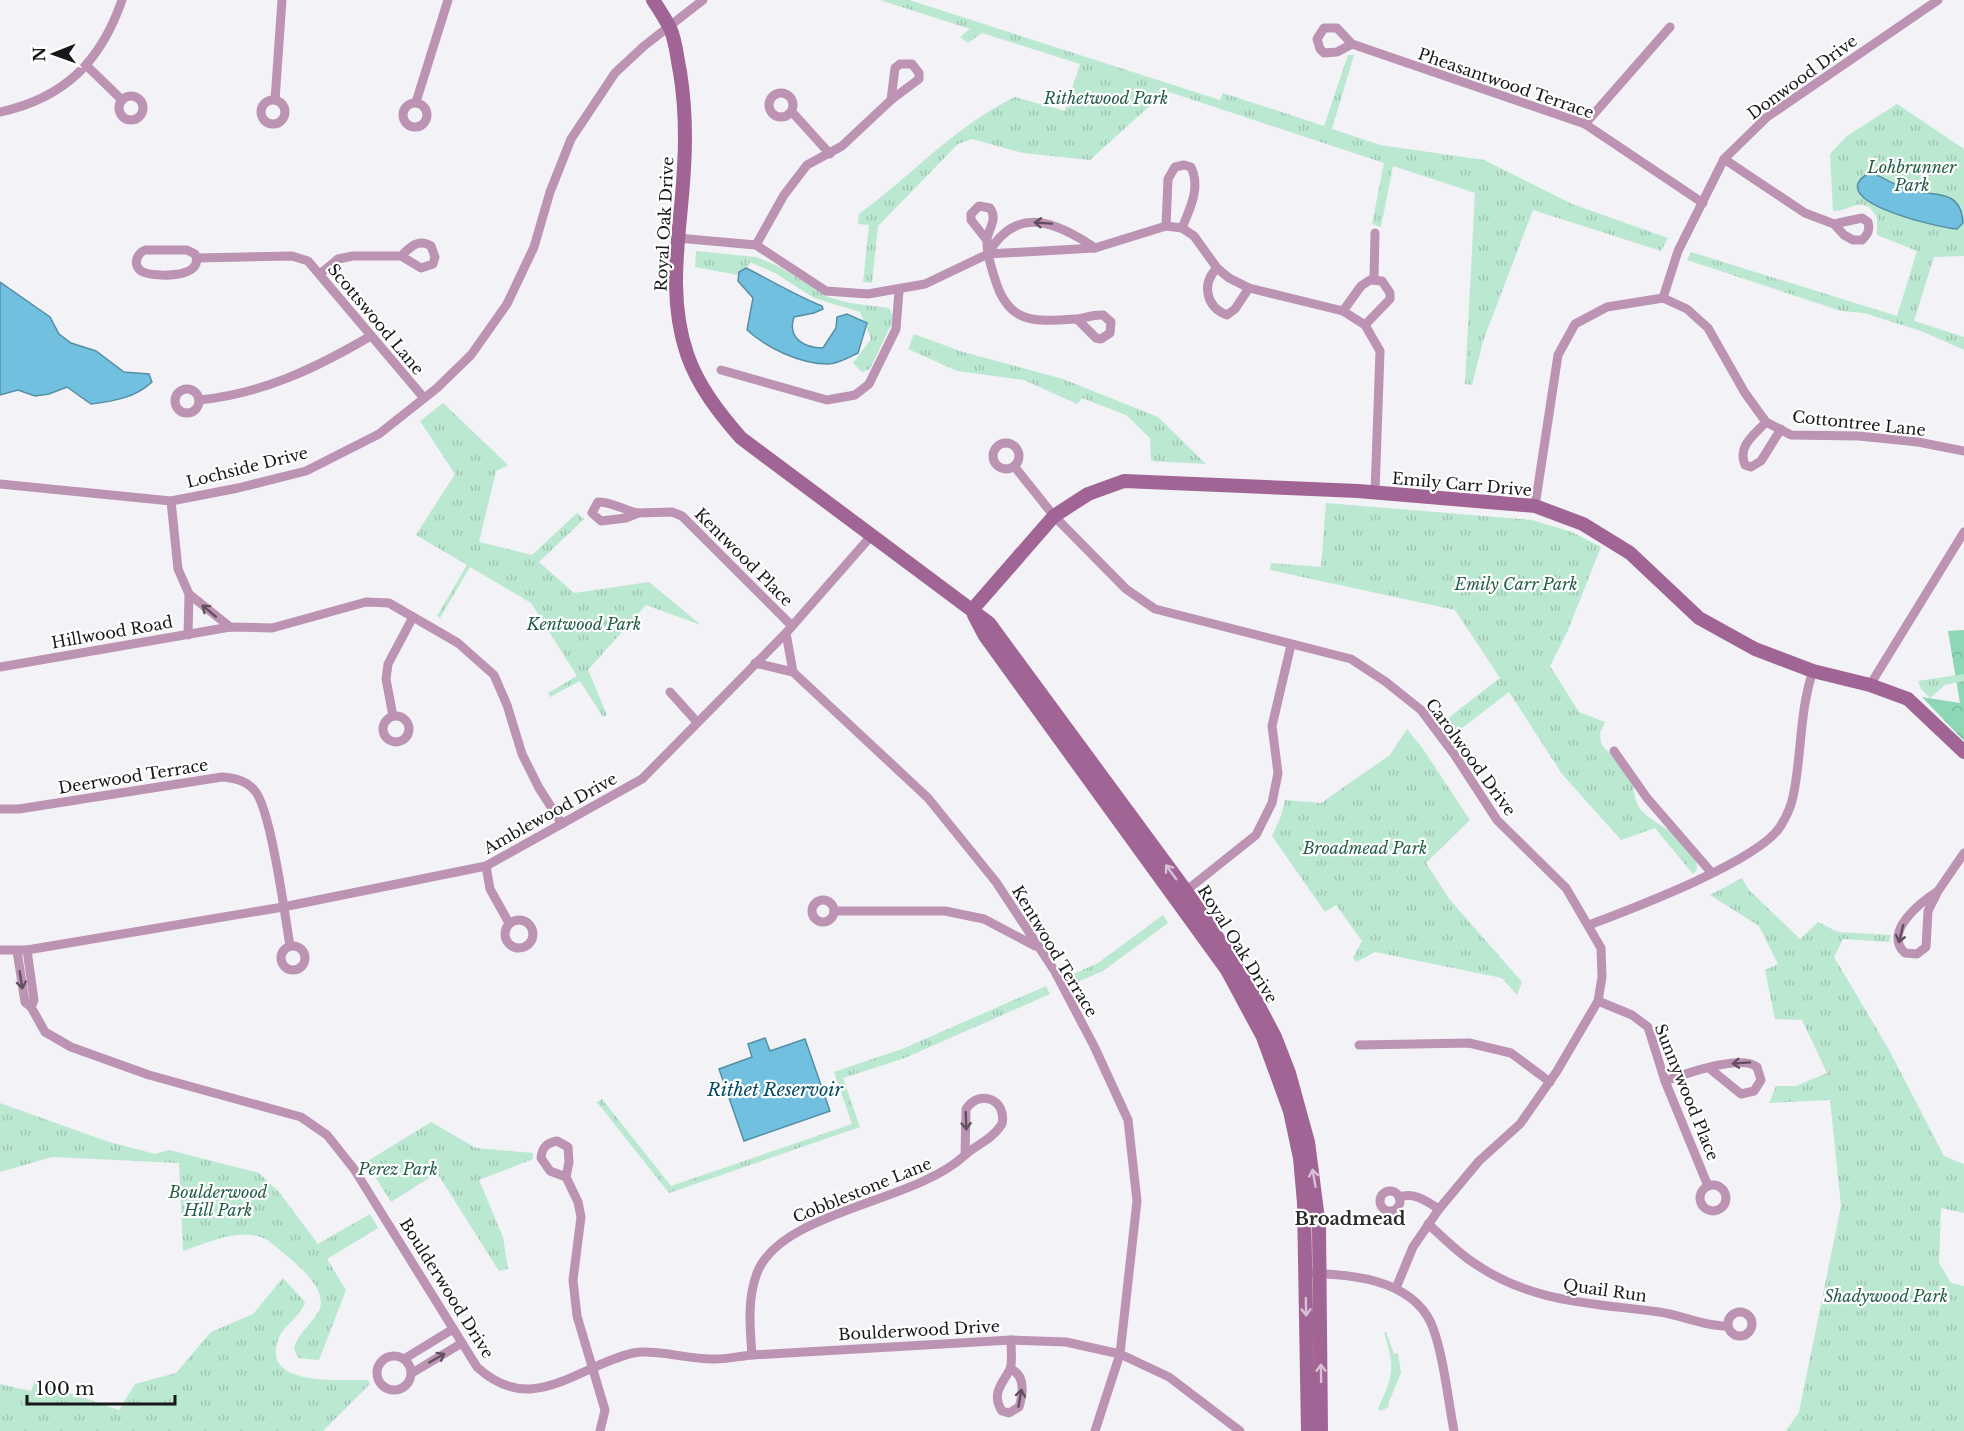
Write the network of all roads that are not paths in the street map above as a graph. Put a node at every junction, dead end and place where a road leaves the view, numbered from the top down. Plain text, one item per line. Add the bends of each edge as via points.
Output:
1 (122, 0) edge
2 (282, 0) edge
3 (448, 0) edge
4 (653, 0) edge
5 (704, 0) edge
6 (1938, 0) edge
7 (1670, 27) dead end
8 (670, 28) junction
9 (1352, 44) dead end
10 (87, 66) junction
11 (122, 100) dead end
12 (275, 100) dead end
13 (891, 100) junction
14 (416, 102) dead end
15 (0, 112) edge
16 (792, 112) dead end
17 (1585, 124) junction
18 (830, 154) junction
19 (1724, 159) junction
20 (1704, 203) junction
21 (1834, 224) dead end
22 (1166, 226) junction
23 (1182, 228) junction
24 (1375, 233) dead end
25 (676, 238) junction
26 (986, 239) dead end
27 (756, 244) junction
28 (1095, 248) junction
29 (988, 254) junction
30 (401, 256) dead end
31 (197, 258) junction
32 (1217, 268) junction
33 (320, 274) junction
34 (1374, 279) junction
35 (1250, 288) junction
36 (899, 291) junction
37 (1663, 298) junction
38 (1343, 311) junction
39 (1077, 319) dead end
40 (1365, 325) junction
41 (369, 337) junction
42 (721, 370) dead end
43 (424, 398) junction
44 (199, 400) dead end
45 (1766, 422) junction
46 (1781, 429) junction
47 (1964, 451) edge
48 (1014, 466) dead end
49 (0, 484) edge
50 (1375, 492) junction
51 (171, 501) junction
52 (1535, 506) junction
53 (638, 513) dead end
54 (1054, 516) junction
55 (1964, 532) edge
56 (872, 535) junction
57 (189, 594) junction
58 (972, 610) junction
59 (413, 617) junction
60 (230, 627) junction
61 (789, 629) junction
62 (188, 635) junction
63 (1290, 645) junction
64 (755, 663) junction
65 (0, 667) edge
66 (1813, 670) junction
67 (793, 672) junction
68 (1870, 685) junction
69 (670, 692) dead end
70 (393, 716) dead end
71 (697, 722) junction
72 (1614, 751) dead end
73 (1964, 752) edge
74 (0, 809) edge
75 (562, 824) junction
76 (1964, 853) edge
77 (486, 866) junction
78 (1711, 872) junction
79 (1938, 891) junction
80 (1181, 895) junction
81 (283, 907) junction
82 (834, 910) dead end
83 (509, 923) dead end
84 (1589, 925) junction
85 (290, 946) dead end
86 (1036, 946) junction
87 (0, 950) edge
88 (27, 950) junction
89 (16, 951) junction
90 (1598, 1001) junction
91 (31, 1007) junction
92 (1359, 1045) dead end
93 (1709, 1068) junction
94 (1665, 1081) junction
95 (1550, 1082) junction
96 (964, 1155) junction
97 (566, 1177) dead end
98 (1708, 1186) dead end
99 (1399, 1197) dead end
100 (1439, 1209) junction
101 (1428, 1224) junction
102 (1312, 1273) junction
103 (1396, 1288) junction
104 (1726, 1326) dead end
105 (453, 1329) junction
106 (1011, 1340) junction
107 (462, 1343) junction
108 (1120, 1354) junction
109 (752, 1355) junction
110 (404, 1359) junction
111 (1011, 1369) dead end
112 (591, 1370) junction
113 (412, 1373) junction
114 (600, 1431) edge
115 (1095, 1431) edge
116 (1240, 1431) edge
117 (1308, 1431) edge
118 (1322, 1431) edge
119 (1454, 1431) edge

1 - 10 street via 107,37
2 - 12 street
3 - 14 street
4 - 8 main road, Royal Oak Drive
5 - 8 street, Lochside Drive
6 - 19 street, Donwood Drive via 1767,117
7 - 17 street
8 - 25 main road, Royal Oak Drive via 684,100 684,168
8 - 43 street, Lochside Drive via 615,73 596,99 571,139 534,248 507,304 471,355
9 - 17 street, Pheasantwood Terrace
10 - 11 street
10 - 15 street via 34,102
13 - 13 street via 893,73 900,64 912,64 919,79
13 - 18 street
16 - 18 street
17 - 20 street, Pheasantwood Terrace
18 - 27 street via 807,165 797,176
19 - 20 street, Donwood Drive
19 - 21 street via 1805,213
20 - 37 street, Donwood Drive via 1678,251
22 - 23 street
22 - 23 street via 1168,179 1175,167 1184,165 1191,167 1195,176 1195,194
22 - 28 street
23 - 32 street via 1194,236
24 - 34 street
25 - 27 street
25 - 56 main road, Royal Oak Drive via 679,324 696,374 721,415 767,459
26 - 29 street
27 - 36 street via 826,291
28 - 29 street
28 -> 29 street via 1046,221 1014,227 995,241
29 - 36 street via 953,273
29 - 39 street via 1008,309 1029,319
30 - 33 street via 338,259
31 - 31 street, Scottswood Lane via 187,250 145,250 136,261 145,273 187,273 195,268
31 - 33 street, Scottswood Lane via 292,256 308,261
32 - 35 street via 1229,279
32 - 35 street via 1210,274 1207,287 1210,303 1217,311 1227,315
33 - 41 street, Scottswood Lane
34 - 38 street via 1361,286
34 - 40 street via 1387,286 1390,299
35 - 38 street
36 - 42 street via 896,329 869,384 855,395 827,400
37 - 45 street, Cottontree Lane via 1687,309 1708,328
37 - 52 street via 1607,307 1575,324 1558,355
38 - 40 street
40 - 50 street via 1380,351
41 - 43 street, Scottswood Lane
41 - 44 street via 293,378
43 - 51 street, Lochside Drive via 379,434 306,471
45 - 46 street, Cottontree Lane
45 - 46 street via 1744,445 1741,456 1745,465 1751,467 1761,461
46 - 47 street, Cottontree Lane via 1791,435 1859,436
48 - 54 street, Carolwood Drive
49 - 51 street, Lochside Drive
50 - 52 main road, Emily Carr Drive
50 - 54 main road, Emily Carr Drive via 1124,481 1088,494
51 - 57 street via 178,569
52 - 66 main road, Emily Carr Drive via 1583,524 1630,553 1699,618 1755,649
53 - 61 street, Kentwood Place via 672,512 682,516
54 - 58 main road, Emily Carr Drive
54 - 63 street, Carolwood Drive via 1126,589 1155,609
55 - 68 street
56 - 58 main road, Royal Oak Drive
56 - 61 street, Amblewood Drive
60 -> 57 street
57 - 62 street
58 - 80 main road, Royal Oak Drive via 985,636
59 - 60 street, Hillwood Road via 378,601 272,628
59 - 70 street via 388,664 386,679
59 - 75 street, Hillwood Road via 458,643 494,675 522,754
60 - 62 street, Hillwood Road
61 - 64 street, Amblewood Drive
61 - 67 street
62 - 65 street, Hillwood Road
63 - 80 street via 1272,726 1278,773 1272,803 1256,835
63 - 84 street, Carolwood Drive via 1351,659 1421,710 1497,820 1566,888
64 - 67 street, Kentwood Terrace
64 - 71 street, Amblewood Drive
66 - 68 main road, Emily Carr Drive
66 - 78 street via 1804,698 1792,799 1780,828 1758,847
67 - 86 street, Kentwood Terrace via 928,798 996,882
68 - 73 main road, Emily Carr Drive via 1908,699
69 - 71 street
71 - 75 street, Amblewood Drive via 642,778
72 - 78 street via 1647,798
74 - 81 street, Deerwood Terrace via 222,777 240,779 255,791 266,815
75 - 77 street, Amblewood Drive
76 - 79 street
77 - 81 street, Amblewood Drive
77 - 83 street via 490,889
78 - 84 street
79 -> 79 street via 1905,918 1898,937 1905,953 1917,954 1926,947 1928,911
80 - 102 main road, Royal Oak Drive via 1227,970 1263,1037 1277,1073 1300,1158
81 - 85 street, Deerwood Terrace
81 - 88 street, Amblewood Drive
82 - 86 street via 945,911 984,919
84 - 90 street, Carolwood Drive via 1601,948
86 - 108 street, Kentwood Terrace via 1054,970 1128,1120 1137,1201
87 - 89 street, Amblewood Drive
88 - 89 street, Amblewood Drive
88 - 91 street via 34,1000
89 -> 91 street, Boulderwood Drive via 25,1002
90 - 94 street, Sunnywood Place via 1632,1015 1648,1027
90 - 95 street, Carolwood Drive
91 - 105 street, Boulderwood Drive via 45,1032 71,1047 149,1075 301,1117 327,1135 354,1169
92 - 95 street via 1468,1043 1511,1053
93 -> 93 street via 1741,1094 1754,1091 1761,1080 1757,1066 1745,1060
93 - 94 street
94 - 98 street, Sunnywood Place
95 - 100 street, Carolwood Drive via 1520,1124 1479,1161
96 -> 96 street, Cobblestone Lane via 975,1150 1002,1124 1002,1111 988,1098 975,1100 966,1109
96 - 109 street, Cobblestone Lane via 957,1164 931,1179 795,1233 774,1248 753,1286
97 - 112 street via 581,1217 573,1280 576,1316
99 - 100 street via 1417,1196
100 - 101 street, Carolwood Drive
101 - 103 street, Carolwood Drive via 1413,1247
101 - 104 street, Quail Run via 1473,1263 1540,1295 1575,1304 1671,1314
102 - 103 street via 1336,1274
102 -> 117 main road, Royal Oak Drive
118 -> 102 main road, Royal Oak Drive
103 - 119 street via 1420,1307 1431,1324
105 - 107 street, Boulderwood Drive
105 - 110 street
106 - 108 street, Boulderwood Drive via 1047,1339
106 - 109 street, Boulderwood Drive
106 - 111 street
107 - 112 street, Boulderwood Drive via 477,1367 502,1386 534,1389
113 -> 107 street
108 - 115 street, Kentwood Terrace
108 - 116 street, Boulderwood Drive via 1168,1377
109 - 112 street, Boulderwood Drive via 713,1360 634,1353
110 - 113 street
110 - 113 street via 393,1356 382,1361 377,1372 381,1384 391,1390 403,1388
112 - 114 street via 605,1410

